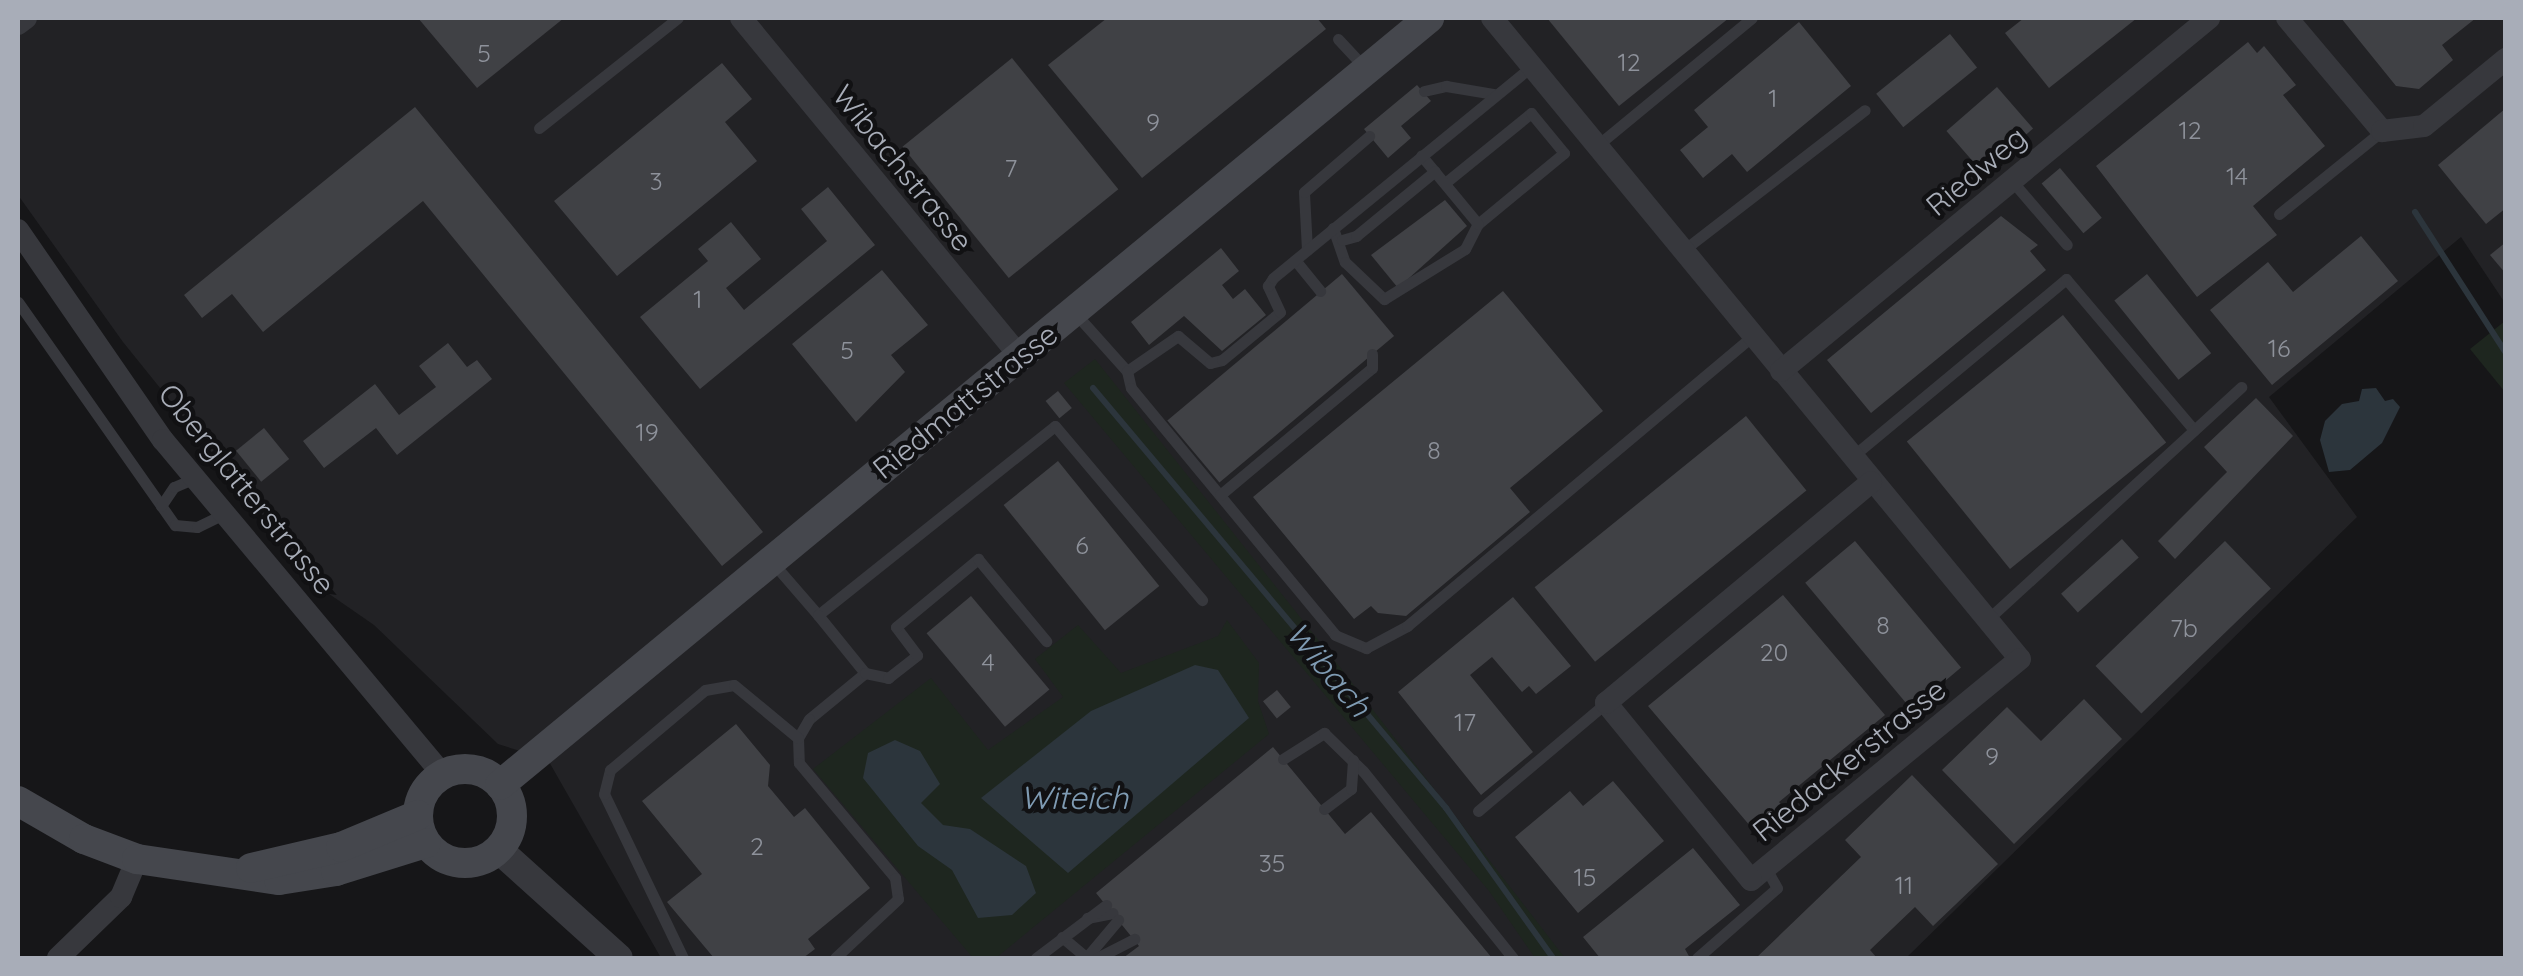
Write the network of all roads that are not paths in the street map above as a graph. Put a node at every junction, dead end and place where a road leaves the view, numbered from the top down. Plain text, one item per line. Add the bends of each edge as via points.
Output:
1 (26, 18) edge
2 (678, 18) edge
3 (741, 18) edge
4 (1430, 18) edge
5 (1492, 18) edge
6 (1752, 18) edge
7 (2209, 18) edge
8 (2287, 18) edge
9 (18, 24) edge
10 (1338, 38) dead end
11 (2506, 59) edge
12 (1532, 66) junction
13 (1366, 69) junction
14 (1424, 91) dead end
15 (1494, 94) junction
16 (1864, 110) dead end
17 (539, 128) dead end
18 (2382, 131) junction
19 (1369, 136) dead end
20 (1599, 144) junction
21 (1421, 155) junction
22 (1434, 170) junction
23 (2012, 180) junction
24 (1445, 183) junction
25 (2279, 214) dead end
26 (1478, 224) junction
27 (1333, 228) junction
28 (18, 230) edge
29 (1342, 240) junction
30 (2067, 246) dead end
31 (1685, 249) junction
32 (1307, 250) junction
33 (1295, 260) junction
34 (1320, 291) dead end
35 (18, 302) edge
36 (1074, 312) junction
37 (1754, 335) junction
38 (1372, 354) dead end
39 (1020, 356) junction
40 (1127, 371) junction
41 (1781, 371) junction
42 (2241, 387) dead end
43 (2194, 430) junction
44 (1851, 458) junction
45 (195, 478) junction
46 (1871, 482) junction
47 (1220, 495) junction
48 (161, 506) junction
49 (224, 514) junction
50 (770, 560) junction
51 (1202, 600) dead end
52 (818, 615) junction
53 (1987, 620) junction
54 (1046, 641) dead end
55 (865, 673) junction
56 (1606, 703) junction
57 (798, 738) junction
58 (1283, 759) dead end
59 (1352, 760) junction
60 (443, 775) junction
61 (500, 785) junction
62 (18, 801) edge
63 (1324, 809) dead end
64 (1478, 810) dead end
65 (422, 829) junction
66 (499, 850) junction
67 (137, 859) junction
68 (1766, 868) junction
69 (1062, 936) junction
70 (1134, 939) dead end
71 (58, 958) edge
72 (619, 958) edge
73 (683, 958) edge
74 (835, 958) edge
75 (1036, 958) edge
76 (1086, 958) edge
77 (1097, 958) edge
78 (1513, 958) edge
79 (1697, 958) edge

1 - 9 street
2 - 17 lane
3 - 39 street, Wibachstrasse
4 - 13 main road, Riedmattstrasse
5 - 12 street, Riedackerstrasse
6 - 20 lane
7 - 23 street, Riedweg
8 - 18 street
10 - 13 lane
11 - 18 street via 2424,126
12 - 15 lane
12 - 20 street, Riedackerstrasse
13 - 36 main road, Riedmattstrasse
14 - 15 lane via 1446,86
15 - 21 lane
16 - 31 lane
18 - 25 lane
19 - 32 lane via 1304,192
20 - 31 street, Riedackerstrasse
21 - 22 lane
21 - 27 lane
22 - 24 lane
22 - 29 lane via 1356,236
23 - 30 lane
23 - 41 street, Riedweg
24 - 26 lane
24 - 26 lane via 1531,113 1564,153
26 - 29 lane via 1465,249 1391,298 1374,296 1345,262
27 - 29 lane
27 - 32 lane
28 - 45 street, Oberglatterstrasse
31 - 37 street, Riedackerstrasse
32 - 33 lane
33 - 34 lane
33 - 40 lane via 1268,284 1280,312 1222,360 1210,363 1178,336
35 - 48 lane
36 - 39 main road, Riedmattstrasse
36 - 40 lane
37 - 41 street, Riedackerstrasse
37 - 47 lane via 1376,646 1342,642
38 - 47 lane via 1374,365
39 - 50 main road, Riedmattstrasse
40 - 47 lane via 1131,388
41 - 44 street, Riedackerstrasse
42 - 43 lane
43 - 44 lane via 2066,279
43 - 53 lane
44 - 46 street, Riedackerstrasse
45 - 48 lane via 174,487
45 - 49 street, Oberglatterstrasse
46 - 53 street, Riedackerstrasse
46 - 56 street
48 - 49 lane via 176,526 197,527
49 - 60 street, Oberglatterstrasse
50 - 52 lane
50 - 61 main road, Riedmattstrasse
51 - 52 lane via 1055,426
52 - 55 lane
53 - 68 street, Riedackerstrasse via 2020,659
54 - 55 lane via 978,559 896,627 917,655 888,678
55 - 57 lane via 810,719
56 - 64 lane
56 - 68 street, Riedackerstrasse via 1751,880
57 - 73 lane via 734,685 720,687 706,690 610,770 604,794
57 - 74 lane via 800,763 895,878 898,899
58 - 59 lane via 1324,732
59 - 63 lane via 1351,789
59 - 78 lane
60 - 61 main road via 467,769
60 - 65 main road via 425,792
61 - 66 main road via 512,824
62 - 67 main road via 84,839
65 - 66 main road via 461,863
65 - 67 main road via 234,873
66 - 72 street
67 - 71 street via 121,896
68 - 79 lane via 1777,888
69 - 75 lane
69 - 76 lane
69 - 76 lane via 1087,918 1112,913
70 - 77 lane

